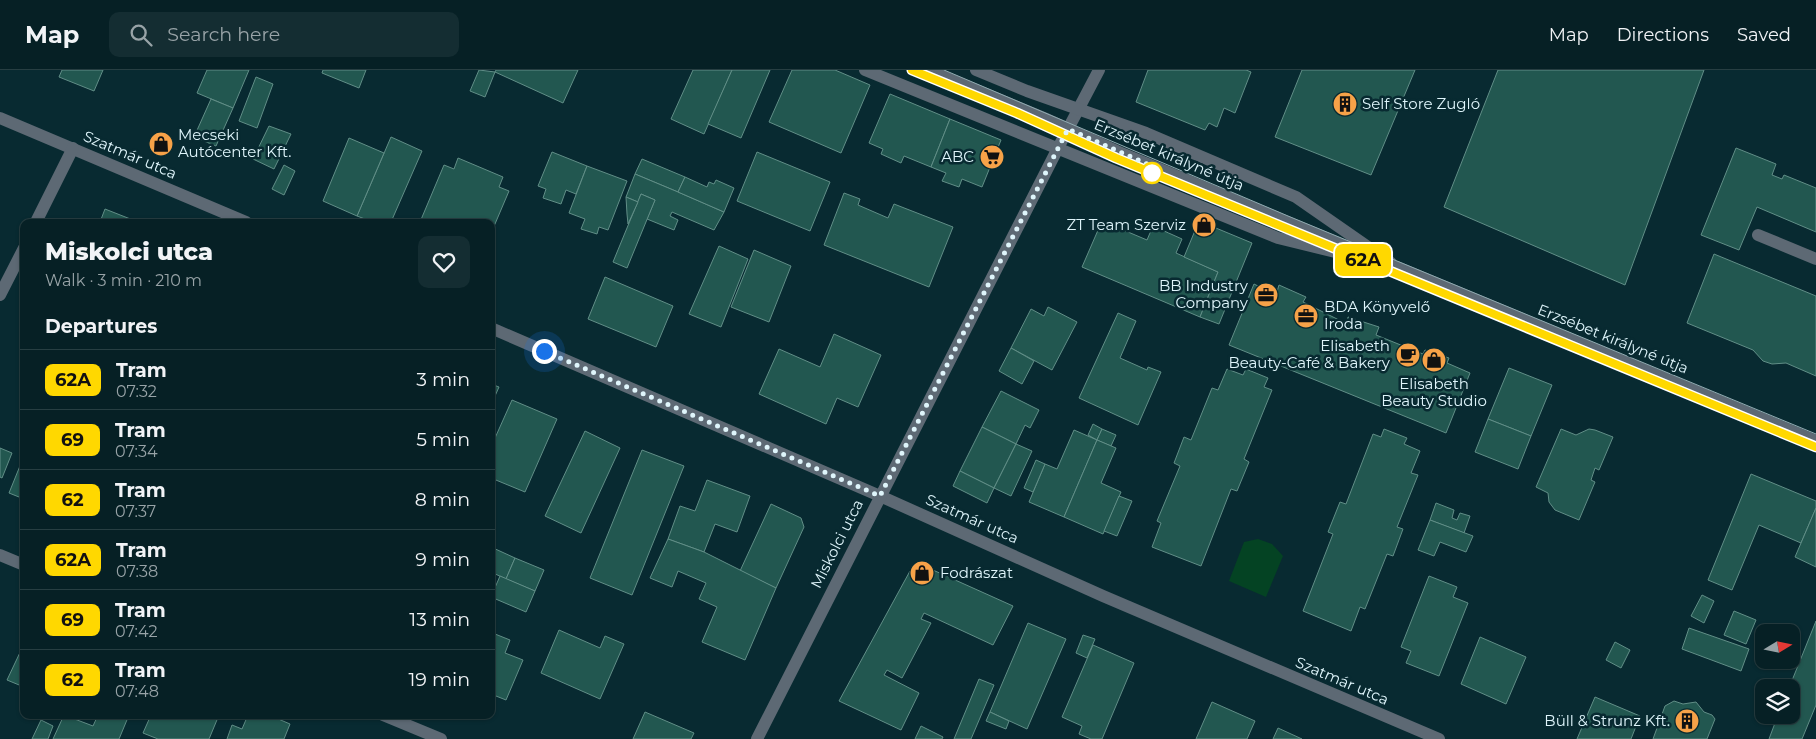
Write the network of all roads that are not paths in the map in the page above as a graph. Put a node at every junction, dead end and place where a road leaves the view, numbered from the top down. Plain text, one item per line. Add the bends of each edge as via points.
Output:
1 (865, 70) edge
2 (928, 70) edge
3 (976, 70) edge
4 (1099, 70) edge
5 (1079, 108) junction
6 (0, 118) edge
7 (1068, 129) junction
8 (73, 148) junction
9 (1058, 148) junction
10 (38, 219) edge
11 (239, 219) edge
12 (1758, 235) dead end
13 (20, 256) edge
14 (1816, 259) edge
15 (1397, 267) junction
16 (0, 295) edge
17 (495, 330) edge
18 (1816, 441) edge
19 (880, 496) junction
20 (0, 555) edge
21 (20, 563) edge
22 (393, 719) edge
23 (441, 739) edge
24 (756, 739) edge
25 (1439, 739) edge

1 - 9 street, Erzsébet királyné útja
2 - 7 street, Erzsébet királyné útja
3 - 5 street, Erzsébet királyné útja
4 - 5 street, Miskolci utca
5 - 7 street, Miskolci utca
5 - 15 street, Erzsébet királyné útja via 1296,197
6 - 8 street, Szatmár utca
7 - 9 street, Miskolci utca
7 - 15 street, Erzsébet királyné útja
8 - 10 street
8 - 11 street, Szatmár utca
9 - 15 street, Erzsébet királyné útja via 1278,238
9 - 19 street, Miskolci utca
12 - 14 street
13 - 16 street
15 - 18 street, Erzsébet királyné útja
17 - 19 street, Szatmár utca
19 - 24 street, Miskolci utca
19 - 25 street, Szatmár utca via 1120,604
20 - 21 street
22 - 23 street

